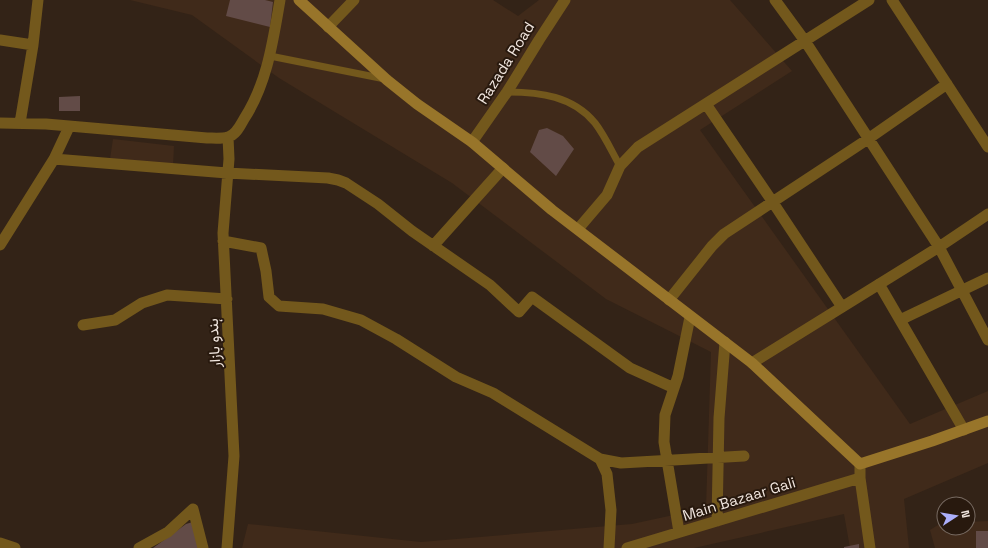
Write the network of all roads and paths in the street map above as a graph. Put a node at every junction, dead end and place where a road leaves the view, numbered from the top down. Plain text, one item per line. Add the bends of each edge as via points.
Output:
1 (38, 0) edge
2 (280, 0) edge
3 (299, 0) edge
4 (354, 0) edge
5 (565, 0) edge
6 (775, 0) edge
7 (868, 0) edge
8 (892, 0) edge
9 (328, 27) junction
10 (0, 40) edge
11 (805, 41) junction
12 (33, 44) junction
13 (270, 56) junction
14 (387, 80) junction
15 (947, 84) junction
16 (508, 92) junction
17 (706, 104) junction
18 (0, 123) edge
19 (20, 123) junction
20 (69, 127) junction
21 (228, 138) junction
22 (868, 139) junction
23 (472, 142) junction
24 (988, 147) edge
25 (54, 158) junction
26 (620, 166) junction
27 (503, 168) junction
28 (227, 173) junction
29 (772, 201) junction
30 (988, 214) edge
31 (578, 230) junction
32 (223, 241) junction
33 (0, 245) edge
34 (433, 246) junction
35 (939, 247) junction
36 (988, 278) edge
37 (879, 284) junction
38 (962, 290) junction
39 (227, 299) junction
40 (669, 300) junction
41 (842, 307) junction
42 (690, 317) junction
43 (900, 320) junction
44 (83, 325) dead end
45 (988, 340) edge
46 (725, 342) junction
47 (752, 363) junction
48 (674, 388) junction
49 (988, 421) edge
50 (964, 430) junction
51 (744, 456) dead end
52 (718, 458) junction
53 (600, 459) junction
54 (667, 461) junction
55 (860, 464) junction
56 (860, 478) junction
57 (717, 521) junction
58 (679, 532) junction
59 (0, 543) edge
60 (655, 544) edge
61 (16, 548) edge
62 (139, 548) edge
63 (203, 548) edge
64 (227, 548) edge
65 (609, 548) edge
66 (627, 548) edge
67 (870, 548) edge

1 - 12 street
2 - 13 street
3 - 9 main road
4 - 9 street
5 - 16 street, Razada Road
6 - 11 street
7 - 11 street
8 - 15 street
9 - 14 main road
10 - 12 street
11 - 17 street
11 - 22 street
12 - 19 street
13 - 14 lane
13 - 21 street via 254,104 235,133
14 - 23 main road
15 - 22 street
15 - 24 street
16 - 23 street, Razada Road
16 - 26 lane via 550,96 575,105 596,123
17 - 26 street via 638,147
17 - 29 street
18 - 19 street
19 - 20 street
20 - 21 street
20 - 25 street
21 - 28 street, ہندو بازار
22 - 29 street
22 - 35 street
23 - 27 main road
25 - 28 street
25 - 33 street
26 - 31 street via 607,195
27 - 31 main road
27 - 34 street
28 - 32 street, ہندو بازار
28 - 34 street via 328,178 346,183
29 - 40 street via 724,234
29 - 41 street
30 - 35 street
31 - 40 main road
32 - 39 street, ہندو بازار
32 - 53 street via 261,248 269,297 279,306 323,309 362,320 456,377 493,393
34 - 48 street via 490,285 519,312 532,297 630,368
35 - 37 street
35 - 38 street
36 - 38 street
37 - 41 street
37 - 43 street
38 - 43 street
38 - 45 street
39 - 44 street via 167,295 142,303 115,320
39 - 64 street, ہندو بازار via 234,456
40 - 42 main road
41 - 47 street
42 - 46 main road
42 - 48 street
43 - 50 street
46 - 47 main road
46 - 52 street
47 - 55 main road
48 - 54 street via 666,415 664,442
49 - 50 main road
50 - 55 main road
51 - 52 street
52 - 54 street
52 - 57 street
53 - 54 street via 620,463
53 - 65 street via 607,474 612,510
54 - 58 street
55 - 56 street
56 - 57 street, Main Bazaar Gali
56 - 67 street
57 - 58 street, Main Bazaar Gali
58 - 60 street, Main Bazaar Gali
59 - 61 street
60 - 66 street, Main Bazaar Gali
62 - 63 street via 168,532 193,510

